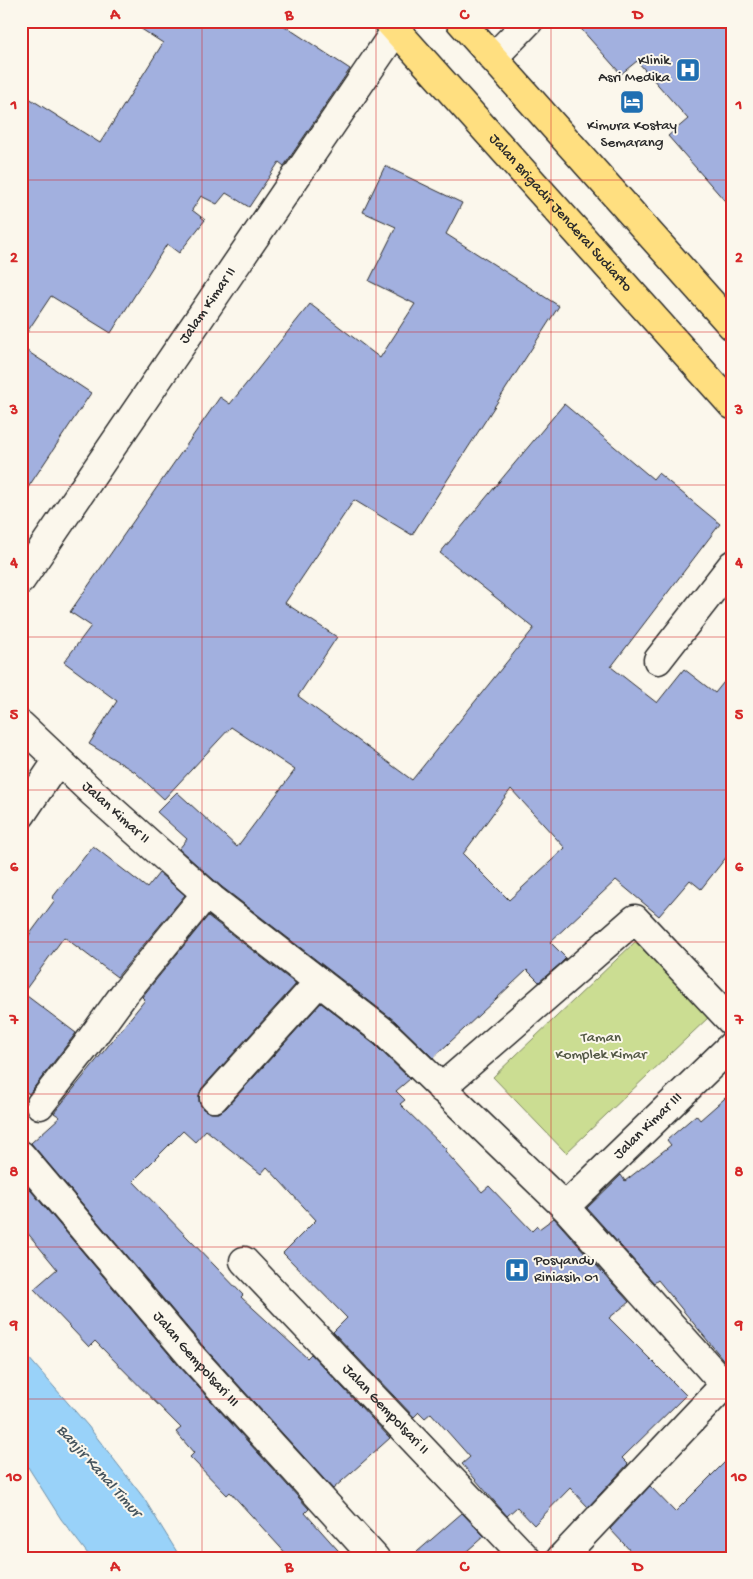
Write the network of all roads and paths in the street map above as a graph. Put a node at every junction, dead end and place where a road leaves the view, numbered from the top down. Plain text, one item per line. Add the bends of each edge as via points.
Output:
1 (460, 21) edge
2 (529, 21) edge
3 (392, 26) edge
4 (493, 58) junction
5 (732, 326) edge
6 (732, 405) edge
7 (732, 565) edge
8 (21, 580) edge
9 (658, 660) dead end
10 (21, 725) edge
11 (58, 760) junction
12 (21, 815) edge
13 (209, 896) junction
14 (319, 982) junction
15 (732, 1022) edge
16 (732, 1045) edge
17 (441, 1088) junction
18 (214, 1098) dead end
19 (40, 1105) dead end
20 (21, 1156) edge
21 (565, 1207) junction
22 (244, 1261) dead end
23 (728, 1381) edge
24 (375, 1558) edge
25 (526, 1558) edge
26 (561, 1558) edge

1 - 4 main road
2 - 4 street
3 - 6 main road, Jalan Brigadir Jenderal Sudiarto
3 - 8 street, Jalam Kimar II
4 - 5 main road
7 - 9 street
10 - 11 street, Jalan Kimar II
11 - 12 street
11 - 13 street, Jalan Kimar II
13 - 14 street, Jalan Kimar II
13 - 19 street via 124,994
14 - 17 street, Jalan Kimar II via 385,1033
14 - 18 street
15 - 17 street via 635,919
16 - 21 street, Jalan Kimar III
17 - 21 street, Jalan Kimar II
20 - 24 street, Jalan Gempolsari III via 191,1356
21 - 23 street, Jalan Kimar II
22 - 25 street, Jalan Gempolsari II
23 - 26 street

